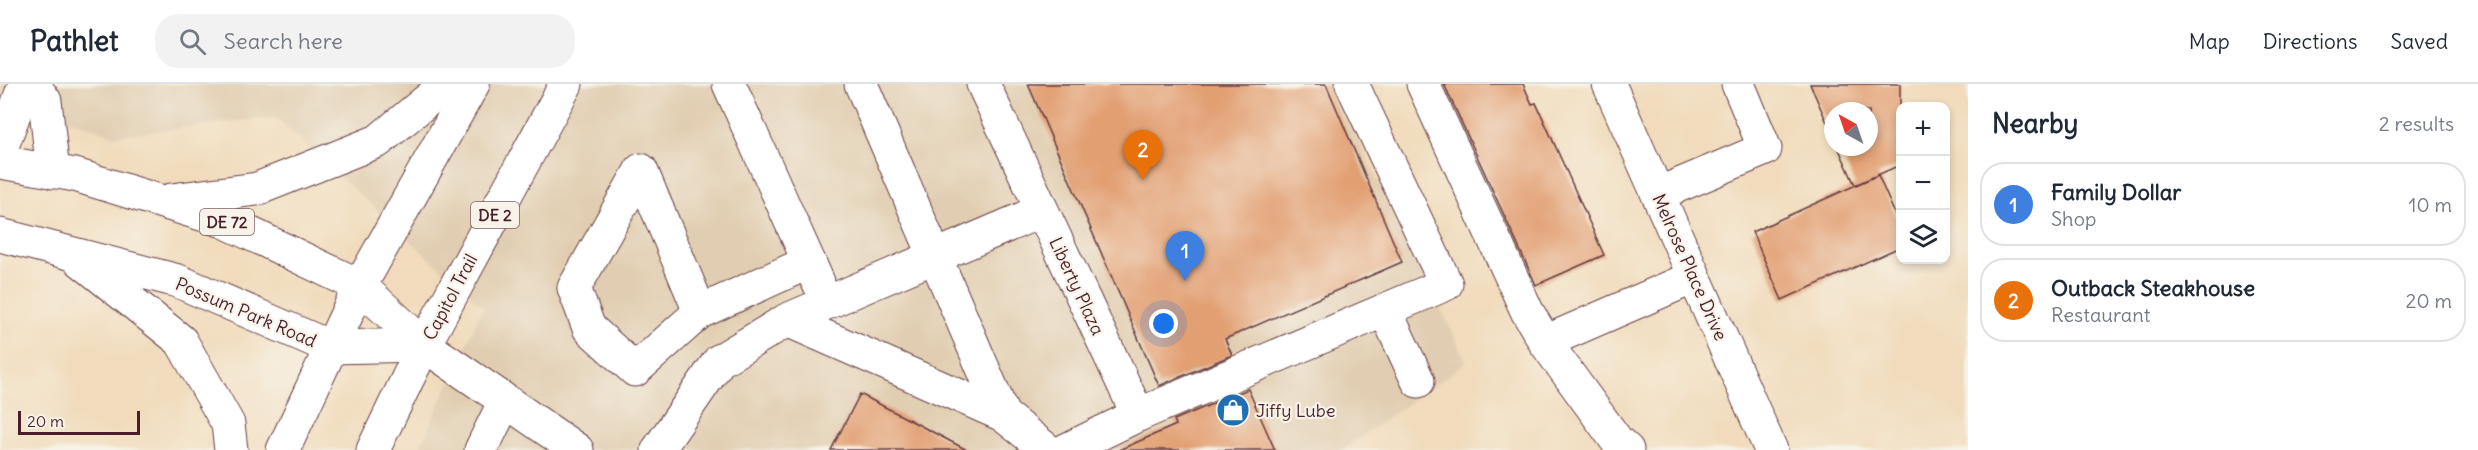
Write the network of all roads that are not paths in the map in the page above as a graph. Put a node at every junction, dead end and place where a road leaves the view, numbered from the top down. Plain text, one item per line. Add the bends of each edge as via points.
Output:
1 (25, 84) edge
2 (33, 84) edge
3 (447, 84) edge
4 (473, 84) edge
5 (566, 84) edge
6 (729, 84) edge
7 (861, 84) edge
8 (982, 84) edge
9 (1352, 84) edge
10 (1423, 84) edge
11 (1609, 84) edge
12 (1738, 84) edge
13 (0, 152) edge
14 (0, 162) edge
15 (53, 172) junction
16 (1658, 194) junction
17 (160, 202) junction
18 (1041, 211) junction
19 (0, 235) edge
20 (71, 253) junction
21 (934, 255) junction
22 (810, 262) junction
23 (1694, 277) junction
24 (360, 286) junction
25 (828, 303) junction
26 (1385, 310) junction
27 (700, 312) junction
28 (787, 320) junction
29 (1545, 342) junction
30 (424, 345) junction
31 (330, 347) junction
32 (1418, 381) dead end
33 (505, 401) junction
34 (1003, 415) junction
35 (1138, 416) junction
36 (1765, 449) edge
37 (231, 450) edge
38 (284, 450) edge
39 (373, 450) edge
40 (481, 450) edge
41 (577, 450) edge
42 (658, 450) edge
43 (1047, 450) edge
44 (1066, 450) edge
45 (1627, 450) edge

1 - 13 main road
2 - 15 main road via 45,101
3 - 17 main road via 378,141 257,189
4 - 24 main road
5 - 30 main road, Capitol Trail / DE 2
6 - 22 main road
7 - 21 main road
8 - 18 main road, Liberty Plaza
9 - 26 main road via 1446,284
10 - 29 main road via 1527,311
11 - 16 main road, Melrose Place Drive
12 - 16 main road via 1765,149
14 - 15 main road, DE 72
15 - 17 main road, DE 72
16 - 23 main road, Melrose Place Drive
17 - 24 main road, DE 72 via 224,221
18 - 21 main road
18 - 35 main road, Liberty Plaza
19 - 20 main road, Possum Park Road
20 - 31 main road, Possum Park Road via 178,281
20 - 37 main road via 181,341 228,424
21 - 25 main road
21 - 34 main road
22 - 25 main road
22 - 27 main road
23 - 29 main road
23 - 36 main road, Melrose Place Drive
24 - 30 main road, DE 72
24 - 31 main road
25 - 28 main road
26 - 32 main road
26 - 35 main road
27 - 27 main road via 695,301 641,170 574,288 589,328 635,370
28 - 34 main road
28 - 42 main road via 719,361
29 - 45 main road
30 - 31 main road, Possum Park Road
30 - 33 main road
30 - 39 main road, Capitol Trail / DE 2
31 - 38 main road
33 - 40 main road
33 - 41 main road
34 - 43 main road
35 - 44 main road

